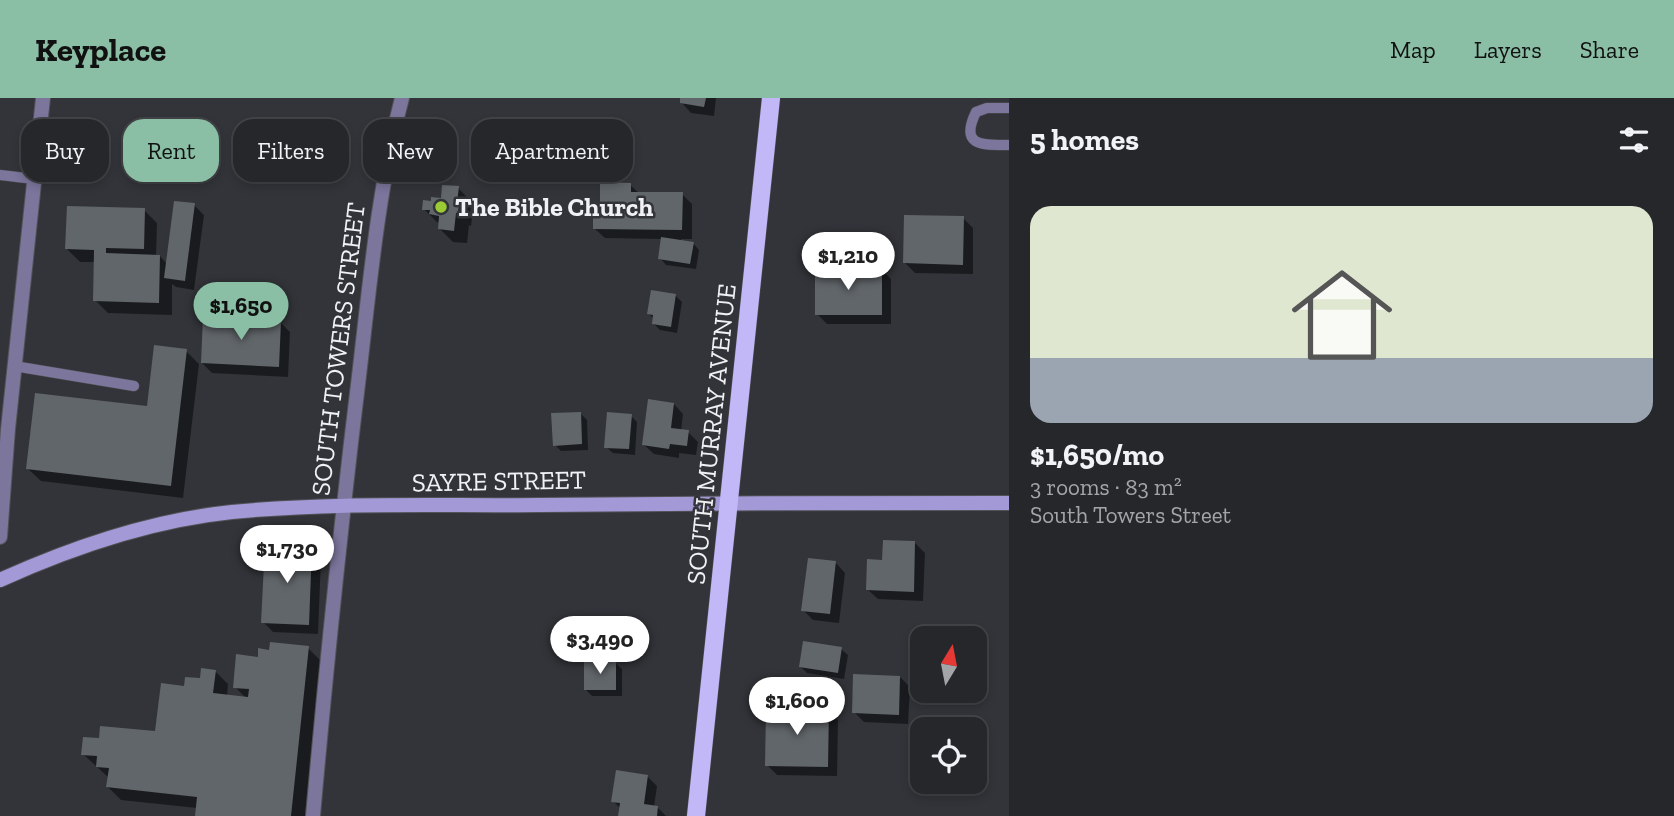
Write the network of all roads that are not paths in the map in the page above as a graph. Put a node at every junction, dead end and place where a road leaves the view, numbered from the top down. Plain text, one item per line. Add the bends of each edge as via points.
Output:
1 (43, 98) edge
2 (402, 98) edge
3 (771, 98) edge
4 (1009, 108) edge
5 (41, 119) edge
6 (1009, 145) edge
7 (0, 175) edge
8 (21, 178) edge
9 (34, 182) edge
10 (14, 366) junction
11 (134, 386) dead end
12 (730, 503) junction
13 (1009, 503) edge
14 (343, 507) junction
15 (0, 537) edge
16 (0, 580) edge
17 (313, 816) edge
18 (696, 816) edge

1 - 5 street
2 - 14 street, SOUTH TOWERS STREET via 380,200
3 - 12 main road, SOUTH MURRAY AVENUE
4 - 6 lane via 976,112 970,132 980,145
7 - 8 lane
9 - 10 street
10 - 11 lane
10 - 15 street
12 - 13 main road, SAYRE STREET
12 - 14 main road, SAYRE STREET
12 - 18 main road, SOUTH MURRAY AVENUE
14 - 16 main road, SAYRE STREET via 231,512 165,523 97,542
14 - 17 street, SOUTH TOWERS STREET

